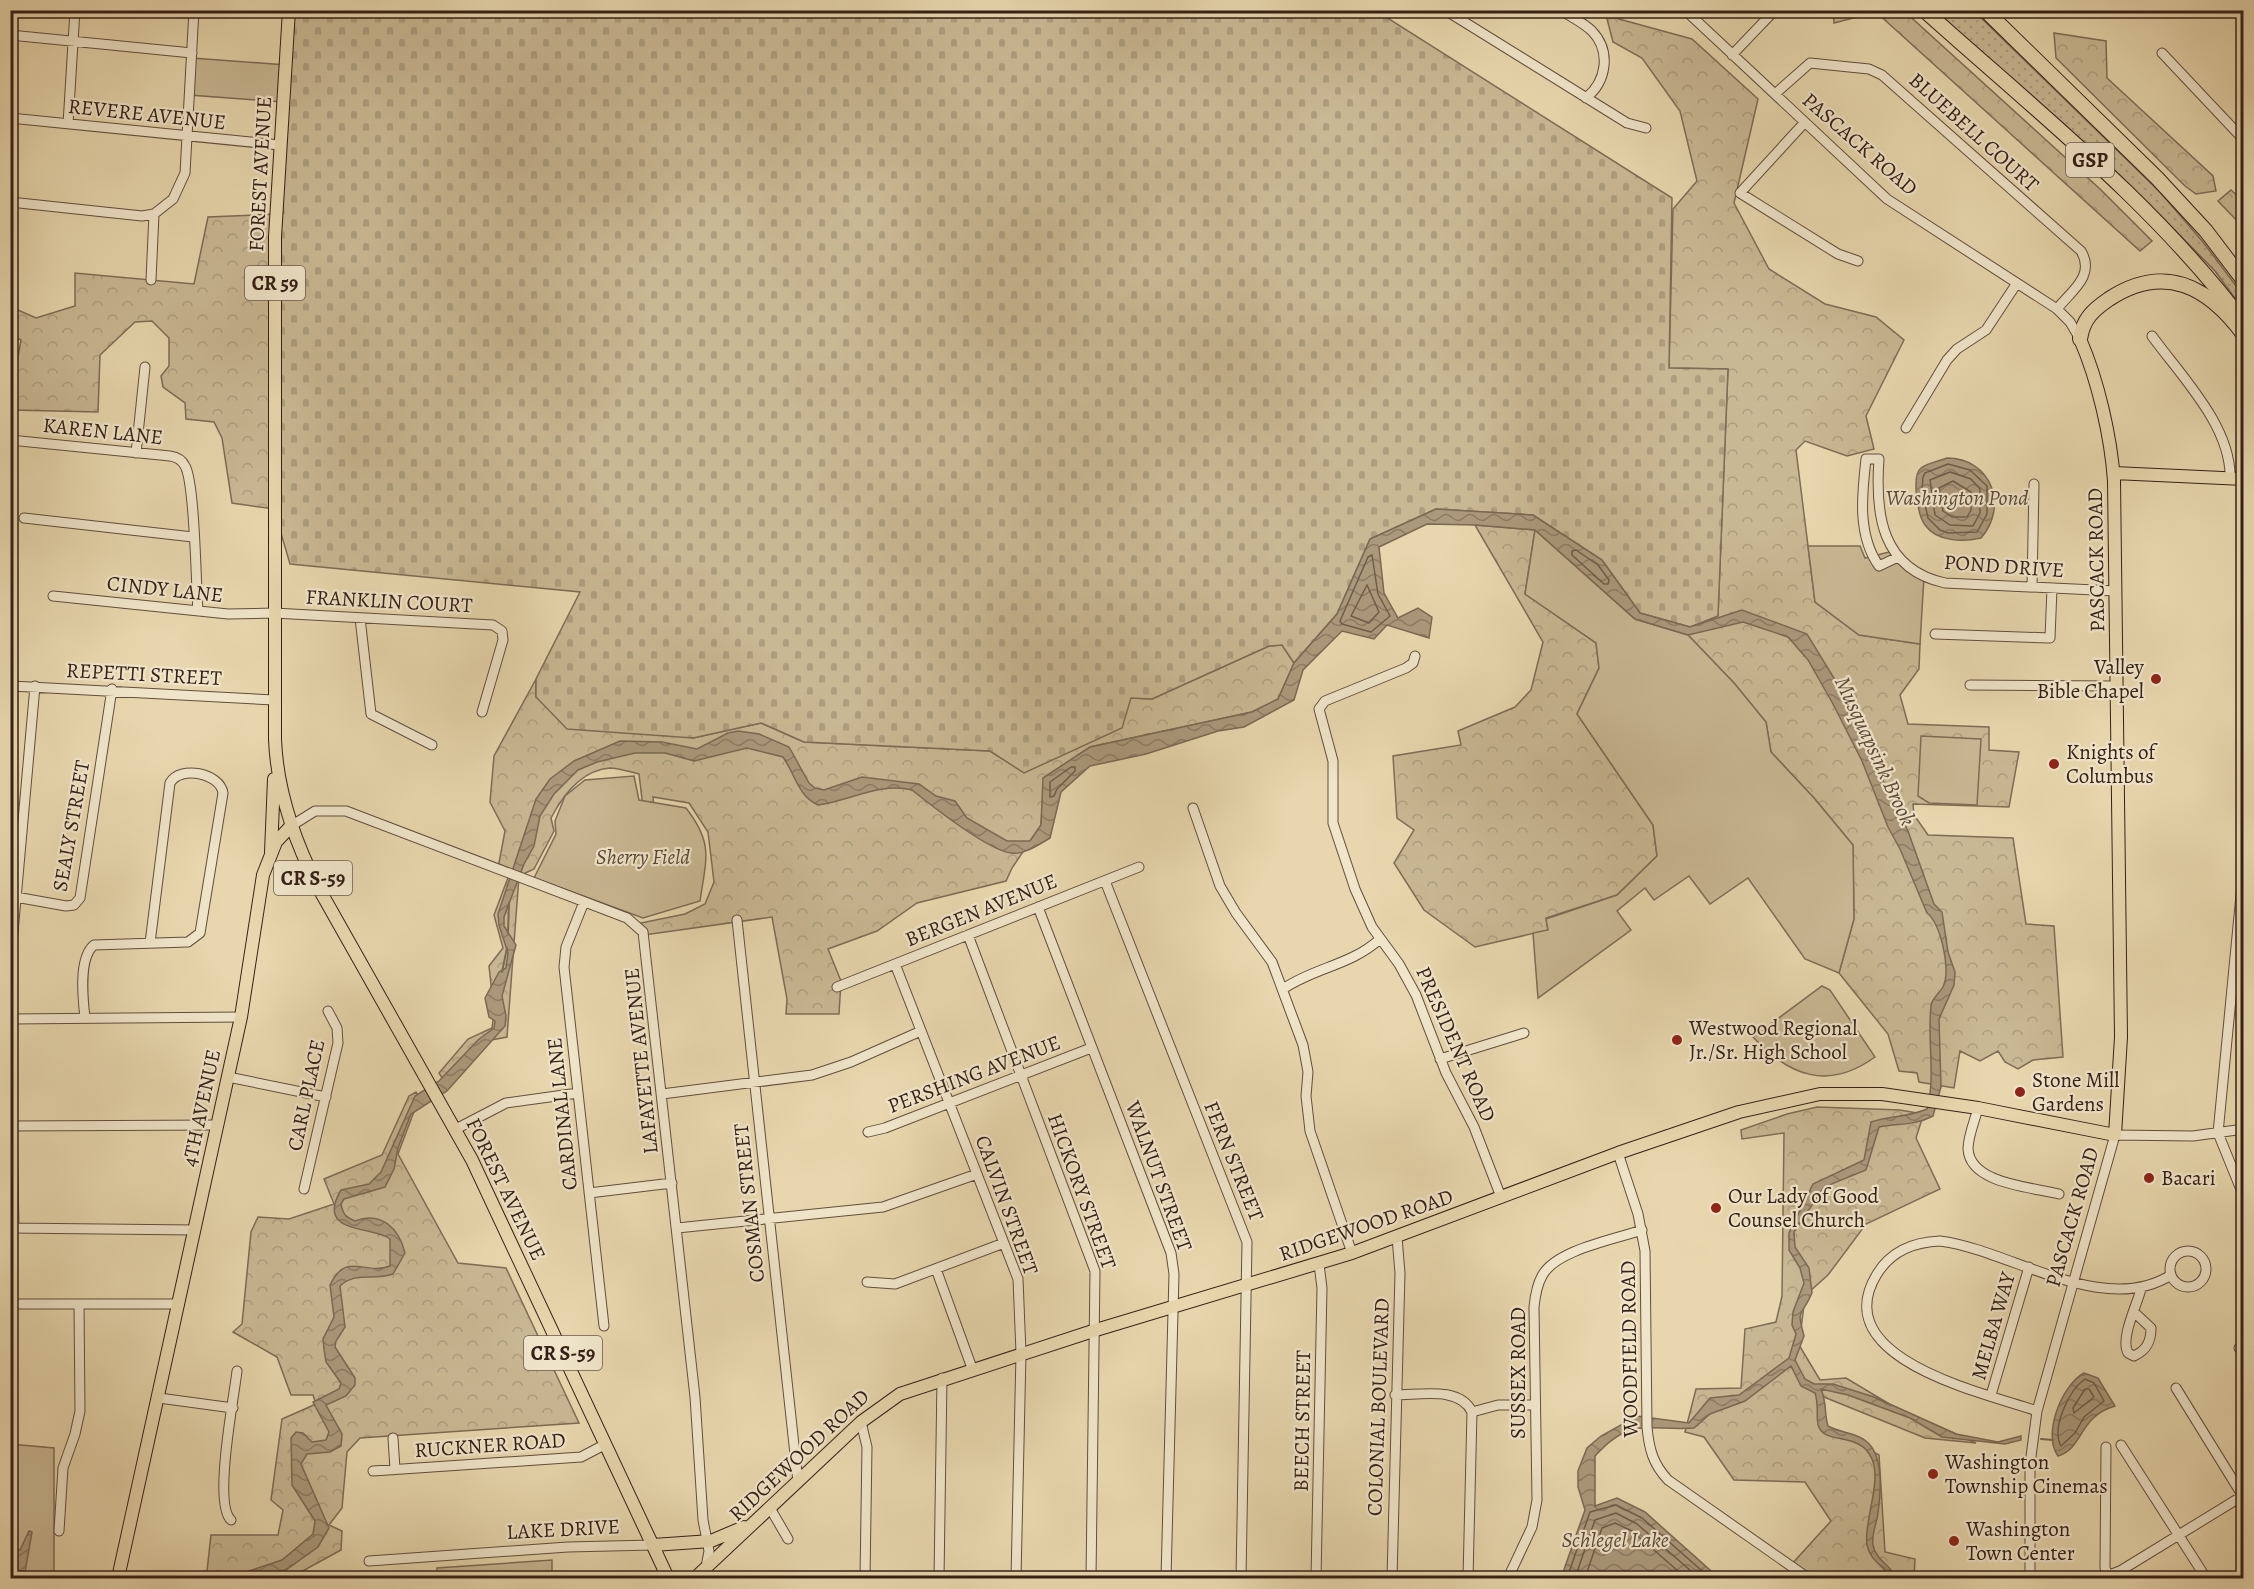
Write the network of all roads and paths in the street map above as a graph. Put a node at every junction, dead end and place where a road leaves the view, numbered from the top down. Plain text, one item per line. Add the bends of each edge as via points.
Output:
1 (75, 10) edge
2 (194, 10) edge
3 (289, 10) edge
4 (1445, 10) edge
5 (1561, 10) edge
6 (1685, 10) edge
7 (1775, 10) edge
8 (1924, 10) edge
9 (1985, 10) edge
10 (10, 35) edge
11 (73, 41) junction
12 (192, 52) junction
13 (2162, 53) dead end
14 (1732, 55) junction
15 (1774, 94) junction
16 (1586, 98) junction
17 (10, 118) edge
18 (1805, 122) junction
19 (68, 124) junction
20 (1646, 128) dead end
21 (2241, 135) edge
22 (187, 136) junction
23 (280, 145) junction
24 (10, 202) edge
25 (154, 214) junction
26 (1858, 261) dead end
27 (2241, 275) edge
28 (151, 280) dead end
29 (2017, 283) junction
30 (2057, 309) junction
31 (2244, 323) edge
32 (2244, 335) edge
33 (2152, 336) dead end
34 (2080, 339) junction
35 (145, 367) dead end
36 (1906, 428) dead end
37 (10, 440) edge
38 (136, 453) junction
39 (2114, 473) junction
40 (2230, 479) junction
41 (2244, 480) edge
42 (2034, 484) dead end
43 (24, 518) dead end
44 (193, 537) junction
45 (1898, 557) junction
46 (2032, 587) junction
47 (2052, 588) junction
48 (2116, 591) junction
49 (53, 596) dead end
50 (198, 611) junction
51 (274, 613) junction
52 (360, 618) junction
53 (1935, 634) dead end
54 (1415, 656) dead end
55 (1970, 685) dead end
56 (11, 686) edge
57 (35, 686) junction
58 (2116, 686) junction
59 (112, 689) junction
60 (274, 700) junction
61 (482, 712) dead end
62 (432, 745) dead end
63 (275, 753) junction
64 (1193, 808) dead end
65 (291, 826) junction
66 (270, 853) junction
67 (2244, 864) edge
68 (1138, 867) dead end
69 (1105, 881) junction
70 (14, 896) edge
71 (584, 902) junction
72 (1038, 907) junction
73 (737, 920) dead end
74 (2241, 922) edge
75 (968, 935) junction
76 (1380, 939) junction
77 (150, 943) junction
78 (895, 964) junction
79 (10, 966) edge
80 (837, 987) dead end
81 (1283, 989) junction
82 (328, 1011) dead end
83 (241, 1017) junction
84 (85, 1018) junction
85 (10, 1019) edge
86 (921, 1031) junction
87 (1524, 1033) dead end
88 (1092, 1048) junction
89 (1440, 1059) junction
90 (1021, 1075) junction
91 (228, 1077) junction
92 (755, 1084) junction
93 (578, 1093) junction
94 (662, 1094) junction
95 (326, 1097) junction
96 (950, 1103) junction
97 (1978, 1107) junction
98 (217, 1125) junction
99 (11, 1126) edge
100 (456, 1129) junction
101 (2244, 1129) edge
102 (868, 1132) dead end
103 (2218, 1133) junction
104 (2115, 1135) junction
105 (1618, 1153) junction
106 (977, 1174) junction
107 (672, 1183) junction
108 (304, 1189) dead end
109 (589, 1193) junction
110 (2059, 1194) dead end
111 (1501, 1197) junction
112 (2244, 1197) edge
113 (769, 1219) junction
114 (12, 1228) edge
115 (677, 1228) junction
116 (195, 1230) junction
117 (1642, 1230) junction
118 (1396, 1237) junction
119 (1004, 1243) junction
120 (1352, 1253) junction
121 (1319, 1264) junction
122 (2029, 1267) junction
123 (936, 1269) junction
124 (2171, 1275) dead end
125 (2074, 1281) junction
126 (867, 1282) dead end
127 (1247, 1286) junction
128 (2141, 1289) junction
129 (10, 1304) edge
130 (79, 1304) junction
131 (179, 1304) junction
132 (1172, 1307) junction
133 (2135, 1313) dead end
134 (604, 1326) dead end
135 (1096, 1330) junction
136 (1021, 1353) junction
137 (972, 1368) junction
138 (237, 1371) dead end
139 (942, 1378) junction
140 (2176, 1388) dead end
141 (1395, 1395) junction
142 (1991, 1395) junction
143 (159, 1398) junction
144 (1535, 1405) junction
145 (233, 1408) junction
146 (2037, 1411) junction
147 (1472, 1412) junction
148 (861, 1422) junction
149 (393, 1438) dead end
150 (606, 1444) junction
151 (2121, 1445) dead end
152 (2106, 1448) dead end
153 (395, 1469) junction
154 (373, 1471) dead end
155 (798, 1482) junction
156 (2243, 1497) edge
157 (770, 1508) junction
158 (231, 1520) dead end
159 (755, 1521) junction
160 (59, 1531) dead end
161 (2179, 1535) junction
162 (788, 1539) dead end
163 (706, 1542) junction
164 (653, 1545) junction
165 (369, 1561) dead end
166 (706, 1567) junction
167 (118, 1578) edge
168 (668, 1578) edge
169 (695, 1578) edge
170 (865, 1578) edge
171 (939, 1578) edge
172 (1016, 1578) edge
173 (1091, 1578) edge
174 (1166, 1578) edge
175 (1241, 1578) edge
176 (1316, 1578) edge
177 (1392, 1578) edge
178 (1468, 1578) edge
179 (1508, 1578) edge
180 (1808, 1578) edge
181 (2030, 1578) edge
182 (2108, 1578) edge
183 (2206, 1578) edge

1 - 11 street
2 - 12 street
3 - 23 main road, FOREST AVENUE / CR 59
4 - 16 street
5 - 16 street via 1587,27 1602,49 1603,75
6 - 14 street, PASCACK ROAD
7 - 14 street
8 - 31 highway, GSP via 2144,211
9 - 27 highway, GSP via 2157,178
10 - 11 street
11 - 12 street
11 - 19 street
12 - 22 street
13 - 21 street
14 - 15 street, PASCACK ROAD
15 - 18 street, PASCACK ROAD
15 - 30 street, BLUEBELL COURT via 1810,63 1869,69 1882,75 2081,251 2086,262 2084,274 2077,288
16 - 20 street via 1627,123
17 - 19 street, REVERE AVENUE
18 - 26 street via 1740,193 1838,254
18 - 29 street, PASCACK ROAD via 1887,199
19 - 22 street, REVERE AVENUE
22 - 23 street, REVERE AVENUE
22 - 25 street via 183,182 173,199
23 - 51 main road, FOREST AVENUE / CR 59 via 275,237
24 - 25 street
25 - 28 street
29 - 30 street, PASCACK ROAD
29 - 36 street via 1986,330 1947,360
30 - 34 street, PASCACK ROAD
32 - 34 highway via 2200,292 2183,284 2157,280 2131,286 2096,308 2085,322
33 - 40 street via 2221,433 2229,456
34 - 39 main road, PASCACK ROAD via 2092,374
35 - 38 street
37 - 38 street, KAREN LANE
38 - 44 street, KAREN LANE via 176,457 185,465
39 - 40 main road
39 - 48 main road, PASCACK ROAD
40 - 41 main road
42 - 46 street
43 - 44 street
44 - 50 street, KAREN LANE
45 - 45 street, POND DRIVE via 1879,566 1874,558 1863,523 1866,459 1878,459 1879,510 1887,538
45 - 46 street, POND DRIVE via 1915,572 1934,580
46 - 47 street, POND DRIVE
47 - 48 street, POND DRIVE
47 - 53 street via 2050,638
48 - 58 main road, PASCACK ROAD
49 - 50 street, CINDY LANE
50 - 51 street, CINDY LANE
51 - 52 street, FRANKLIN COURT
51 - 60 main road, CR 59
52 - 61 street, FRANKLIN COURT via 493,625 500,629 503,640
52 - 62 street via 371,714
54 - 76 street, PRESIDENT ROAD via 1406,668 1325,701 1319,709 1333,761 1331,806 1337,837
55 - 58 street
56 - 57 street, REPETTI STREET
57 - 59 street, REPETTI STREET
57 - 70 street
58 - 104 main road, PASCACK ROAD via 2121,1037
59 - 60 street, REPETTI STREET
59 - 70 street, SEALY STREET via 80,898 74,905 66,906
60 - 63 main road, CR 59
63 - 65 main road, CR 59
63 - 66 main road
64 - 81 street via 1228,901 1265,949
65 - 66 main road, 4TH AVENUE
65 - 71 street, LAFAYETTE AVENUE via 315,811 346,811
65 - 100 main road, FOREST AVENUE / CR S-59 via 318,887
66 - 83 main road, 4TH AVENUE via 263,875
67 - 74 street
68 - 69 street, BERGEN AVENUE
69 - 72 street, BERGEN AVENUE
69 - 127 street, FERN STREET via 1247,1242
70 - 79 street
71 - 93 street, CARDINAL LANE via 566,947 564,967
71 - 94 street, LAFAYETTE AVENUE via 630,920 643,932
72 - 75 street, BERGEN AVENUE
72 - 88 street, WALNUT STREET
73 - 92 street, COSMAN STREET
74 - 103 street
75 - 78 street, BERGEN AVENUE
75 - 90 street, HICKORY STREET
76 - 81 street via 1356,957 1300,978
76 - 89 street, PRESIDENT ROAD via 1408,979
77 - 77 street via 170,783 184,772 213,778 221,784 223,793 200,933 188,942
77 - 84 street via 98,943 90,947 83,977
78 - 80 street, BERGEN AVENUE
78 - 86 street, CALVIN STREET
81 - 120 street via 1306,1059 1310,1131
82 - 95 street, CARL PLACE via 338,1036
83 - 84 street
83 - 91 main road, 4TH AVENUE
84 - 85 street
86 - 92 street via 832,1069
86 - 96 street, CALVIN STREET
87 - 89 street
88 - 90 street, PERSHING AVENUE
88 - 132 street, WALNUT STREET via 1171,1253
89 - 111 street, PRESIDENT ROAD via 1474,1127
90 - 96 street, PERSHING AVENUE
90 - 135 street, HICKORY STREET via 1095,1271
91 - 95 street
91 - 98 main road, 4TH AVENUE
92 - 94 street
92 - 113 street, COSMAN STREET
93 - 100 street via 506,1103
93 - 109 street, CARDINAL LANE
94 - 107 street, LAFAYETTE AVENUE
95 - 108 street, CARL PLACE
96 - 102 street, PERSHING AVENUE
96 - 106 street, CALVIN STREET
97 - 104 main road, RIDGEWOOD ROAD
97 - 105 main road, RIDGEWOOD ROAD via 1922,1098 1843,1093 1800,1097 1739,1112
97 - 110 street via 1968,1149 1977,1169 1989,1177
98 - 99 street
98 - 116 main road, 4TH AVENUE
99 - 114 street
100 - 150 main road, FOREST AVENUE / CR S-59
101 - 103 street
103 - 104 street
103 - 112 street
104 - 125 street, PASCACK ROAD
105 - 111 main road, RIDGEWOOD ROAD
105 - 117 street, WOODFIELD ROAD
106 - 113 street via 883,1207
106 - 119 street, CALVIN STREET
107 - 109 street
107 - 115 street, LAFAYETTE AVENUE
109 - 134 street, CARDINAL LANE
111 - 118 main road, RIDGEWOOD ROAD
113 - 115 street
113 - 155 street, COSMAN STREET
114 - 116 street
115 - 163 street, LAFAYETTE AVENUE
116 - 131 main road, 4TH AVENUE
117 - 144 street, SUSSEX ROAD via 1564,1256 1542,1274 1534,1307
117 - 180 street, WOODFIELD ROAD via 1651,1453 1668,1480
118 - 120 main road, RIDGEWOOD ROAD
118 - 141 street, COLONIAL BOULEVARD via 1400,1273
119 - 123 street
119 - 136 street, CALVIN STREET via 1018,1279
120 - 121 main road, RIDGEWOOD ROAD
121 - 127 main road, RIDGEWOOD ROAD
121 - 176 street, BEECH STREET via 1323,1288
122 - 125 street
122 - 142 street, MELBA WAY
122 - 142 street via 1949,1242 1928,1241 1895,1254 1871,1286 1871,1324 1888,1350 1923,1371
123 - 126 street via 895,1284
123 - 137 street
124 - 128 street
125 - 128 street via 2118,1290
125 - 146 street, PASCACK ROAD
127 - 132 main road, RIDGEWOOD ROAD
127 - 175 street, FERN STREET
128 - 133 street
129 - 130 street
130 - 131 street
130 - 160 street via 80,1412 63,1468
131 - 143 main road, 4TH AVENUE
132 - 135 main road, RIDGEWOOD ROAD
132 - 174 street, WALNUT STREET
135 - 136 main road, RIDGEWOOD ROAD
135 - 173 street, HICKORY STREET
136 - 137 main road, RIDGEWOOD ROAD
136 - 172 street, CALVIN STREET
137 - 139 main road, RIDGEWOOD ROAD
138 - 145 street
139 - 148 main road, RIDGEWOOD ROAD via 900,1394
139 - 171 street
140 - 156 street
141 - 147 street via 1453,1395 1465,1401
141 - 177 street, COLONIAL BOULEVARD
142 - 146 street
143 - 145 street
143 - 167 main road, 4TH AVENUE
144 - 147 street via 1498,1405
144 - 179 street, SUSSEX ROAD via 1535,1514
145 - 158 street via 223,1509
146 - 181 street, PASCACK ROAD via 2030,1464
147 - 178 street
148 - 155 main road, RIDGEWOOD ROAD
148 - 170 street via 867,1447
149 - 153 street
150 - 153 street, RUCKNER ROAD via 581,1457
150 - 164 main road, FOREST AVENUE / CR S-59
151 - 161 street
152 - 182 street
153 - 154 street, RUCKNER ROAD
155 - 157 main road, RIDGEWOOD ROAD
156 - 161 street
157 - 159 main road, RIDGEWOOD ROAD
157 - 162 street
159 - 163 main road, LAKE DRIVE
159 - 166 main road, RIDGEWOOD ROAD
161 - 182 street
161 - 183 street
163 - 164 main road, LAKE DRIVE
163 - 166 street, LAFAYETTE AVENUE
164 - 165 street, LAKE DRIVE
164 - 168 main road, FOREST AVENUE / CR S-59
166 - 169 main road, RIDGEWOOD ROAD

